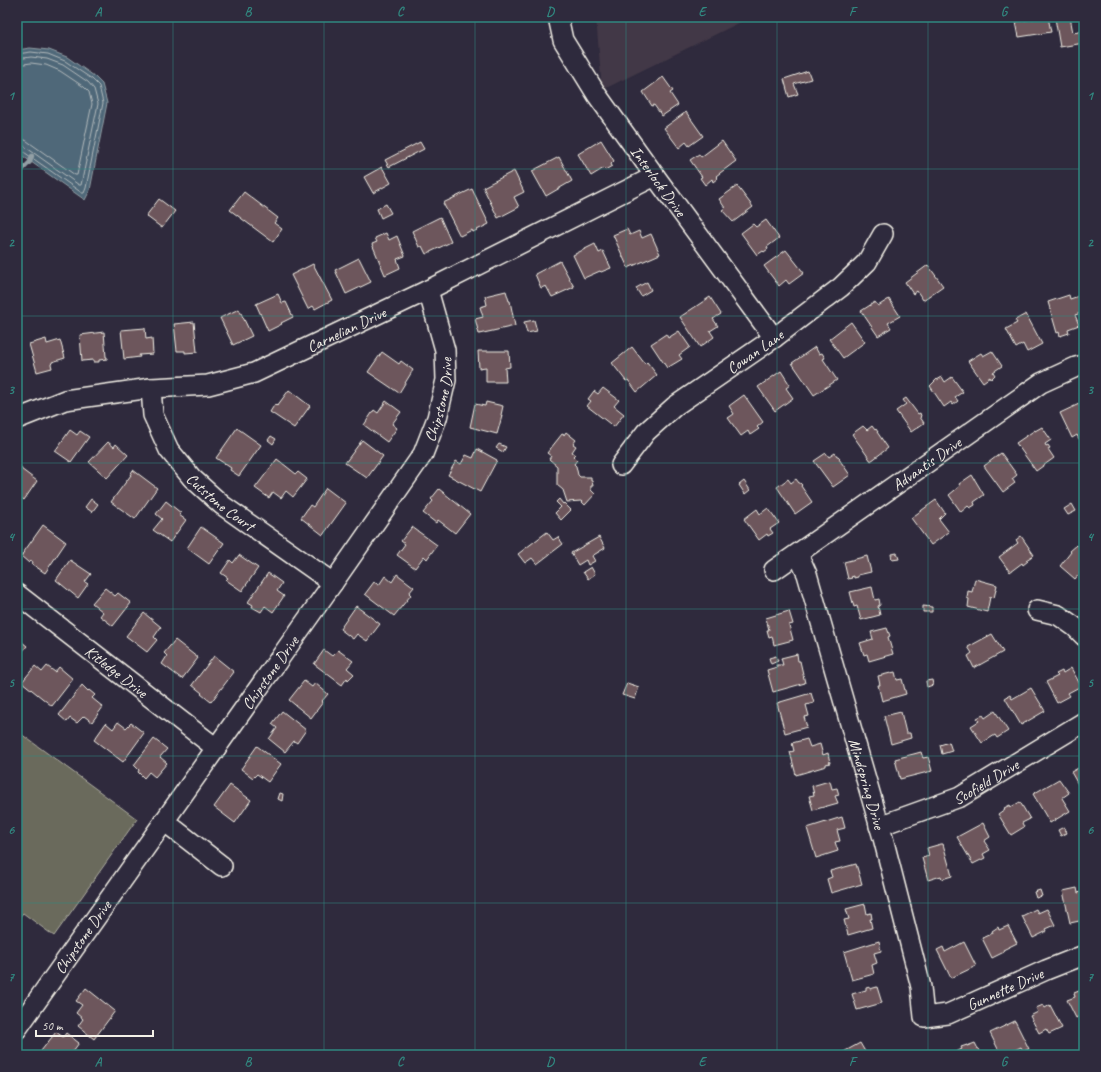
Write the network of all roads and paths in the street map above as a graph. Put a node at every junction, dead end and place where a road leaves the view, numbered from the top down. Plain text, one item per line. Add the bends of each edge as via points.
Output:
1 (558, 17) edge
2 (655, 176) junction
3 (883, 234) dead end
4 (428, 290) junction
5 (774, 338) junction
6 (1084, 365) edge
7 (151, 388) junction
8 (17, 419) edge
9 (621, 465) dead end
10 (798, 554) junction
11 (774, 570) dead end
12 (333, 583) junction
13 (17, 594) edge
14 (1037, 610) dead end
15 (1084, 636) edge
16 (1084, 722) edge
17 (216, 748) junction
18 (164, 821) junction
19 (880, 826) junction
20 (222, 866) dead end
21 (1084, 955) edge
22 (924, 1018) joint
23 (17, 1029) edge

1 - 2 street, Interlock Drive via 563,40 597,95
2 - 4 street, Carnelian Drive
2 - 5 street, Interlock Drive
3 - 5 street, Cowan Lane via 867,262 841,287
4 - 7 street, Carnelian Drive via 254,373 208,385
4 - 12 street, Chipstone Drive via 444,350 446,380 437,418 423,454
5 - 9 street, Cowan Lane via 675,406 646,432
6 - 10 street, Advantis Drive via 1041,383
7 - 8 street, Carnelian Drive via 65,400
7 - 12 street, Cutstone Court via 153,415 169,450 192,478 222,505
10 - 11 street, Advantis Drive
10 - 19 street, Mindspring Drive via 807,574
12 - 17 street, Chipstone Drive
13 - 17 street, Kitledge Drive
14 - 15 street via 1058,615
16 - 19 street, Scofield Drive via 960,797
17 - 18 street, Chipstone Drive
18 - 20 street
18 - 23 street, Chipstone Drive
19 - 22 street, Mindspring Drive via 921,987
21 - 22 street, Gunnette Drive via 948,1014

